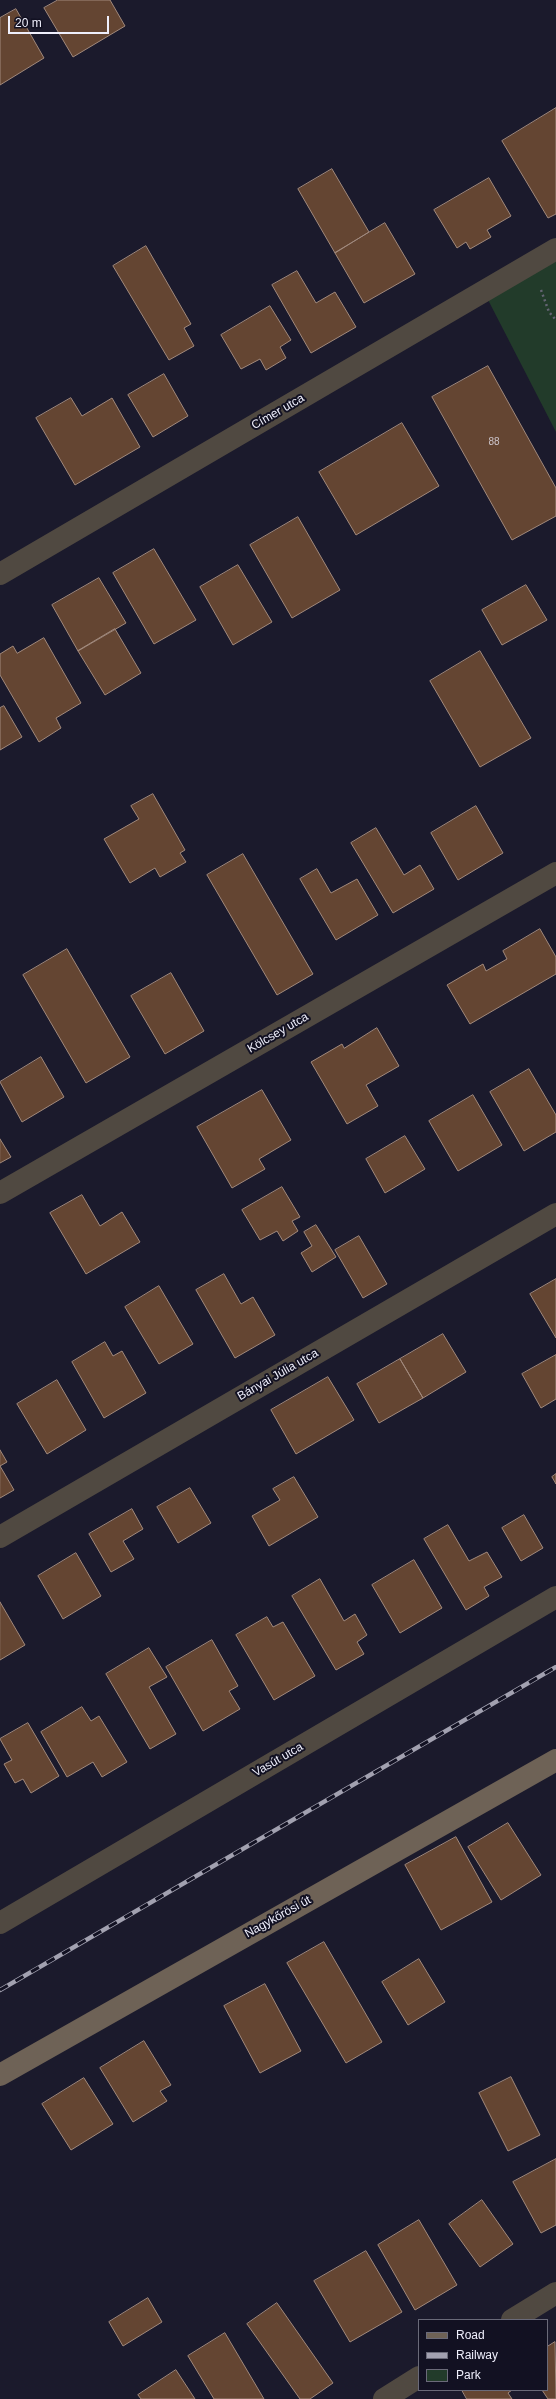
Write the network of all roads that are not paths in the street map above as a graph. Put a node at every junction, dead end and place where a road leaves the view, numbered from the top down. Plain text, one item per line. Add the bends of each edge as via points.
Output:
1 (556, 249) edge
2 (0, 574) edge
3 (556, 873) edge
4 (0, 1193) edge
5 (556, 1214) edge
6 (0, 1537) edge
7 (556, 1597) edge
8 (556, 1760) edge
9 (0, 1923) edge
10 (0, 2074) edge
11 (556, 2293) edge
12 (514, 2319) edge
13 (418, 2378) edge
14 (384, 2399) edge

1 - 2 street, Címer utca
3 - 4 street, Kölcsey utca
5 - 6 street, Bányai Júlia utca
7 - 9 street, Vasút utca
8 - 10 main road, Nagykőrösi út
11 - 12 street
13 - 14 street

